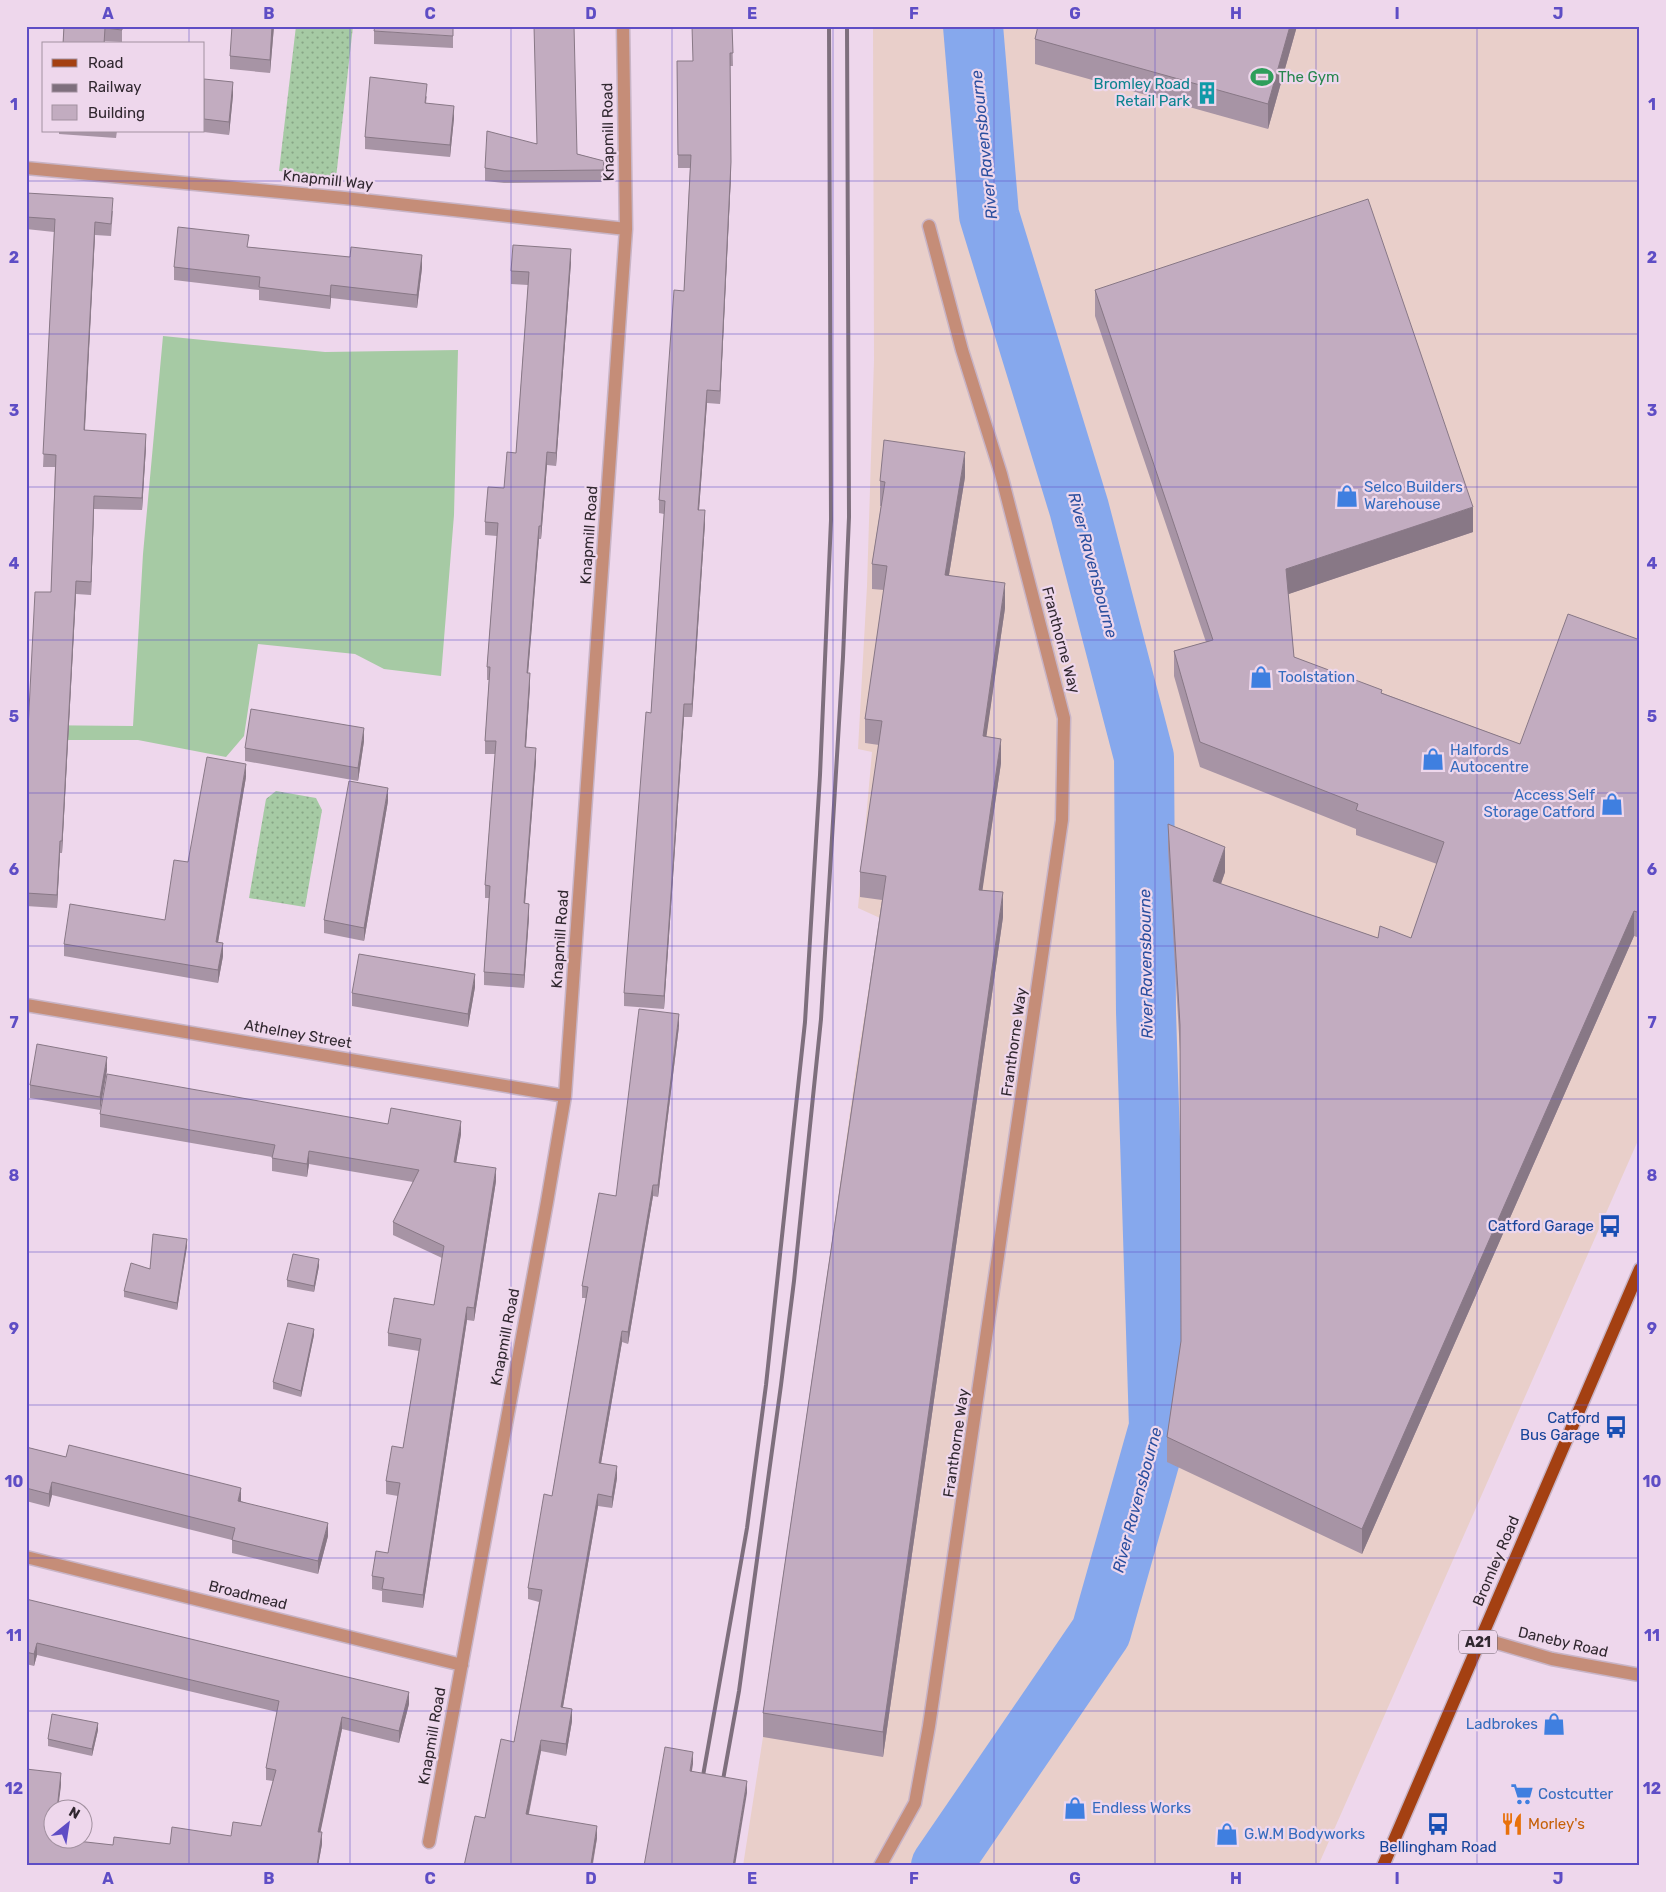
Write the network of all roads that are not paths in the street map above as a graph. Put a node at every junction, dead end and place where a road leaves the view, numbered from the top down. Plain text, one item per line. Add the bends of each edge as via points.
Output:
1 (623, 26) edge
2 (26, 168) edge
3 (928, 226) dead end
4 (626, 229) junction
5 (26, 1005) edge
6 (565, 1096) junction
7 (1640, 1269) edge
8 (26, 1557) edge
9 (1480, 1638) junction
10 (462, 1665) junction
11 (1640, 1675) edge
12 (429, 1842) dead end
13 (880, 1866) edge
14 (1383, 1866) edge

1 - 4 street, Knapmill Road
2 - 4 street, Knapmill Way
3 - 13 street, Franthorne Way via 1001,474 1064,718 1062,820 916,1803
4 - 6 street, Knapmill Road
5 - 6 street, Athelney Street
6 - 10 street, Knapmill Road
7 - 9 main road, Bromley Road / A21
8 - 10 street, Broadmead
9 - 11 street, Daneby Road via 1552,1659
9 - 14 main road, Bromley Road / A21
10 - 12 street, Knapmill Road

